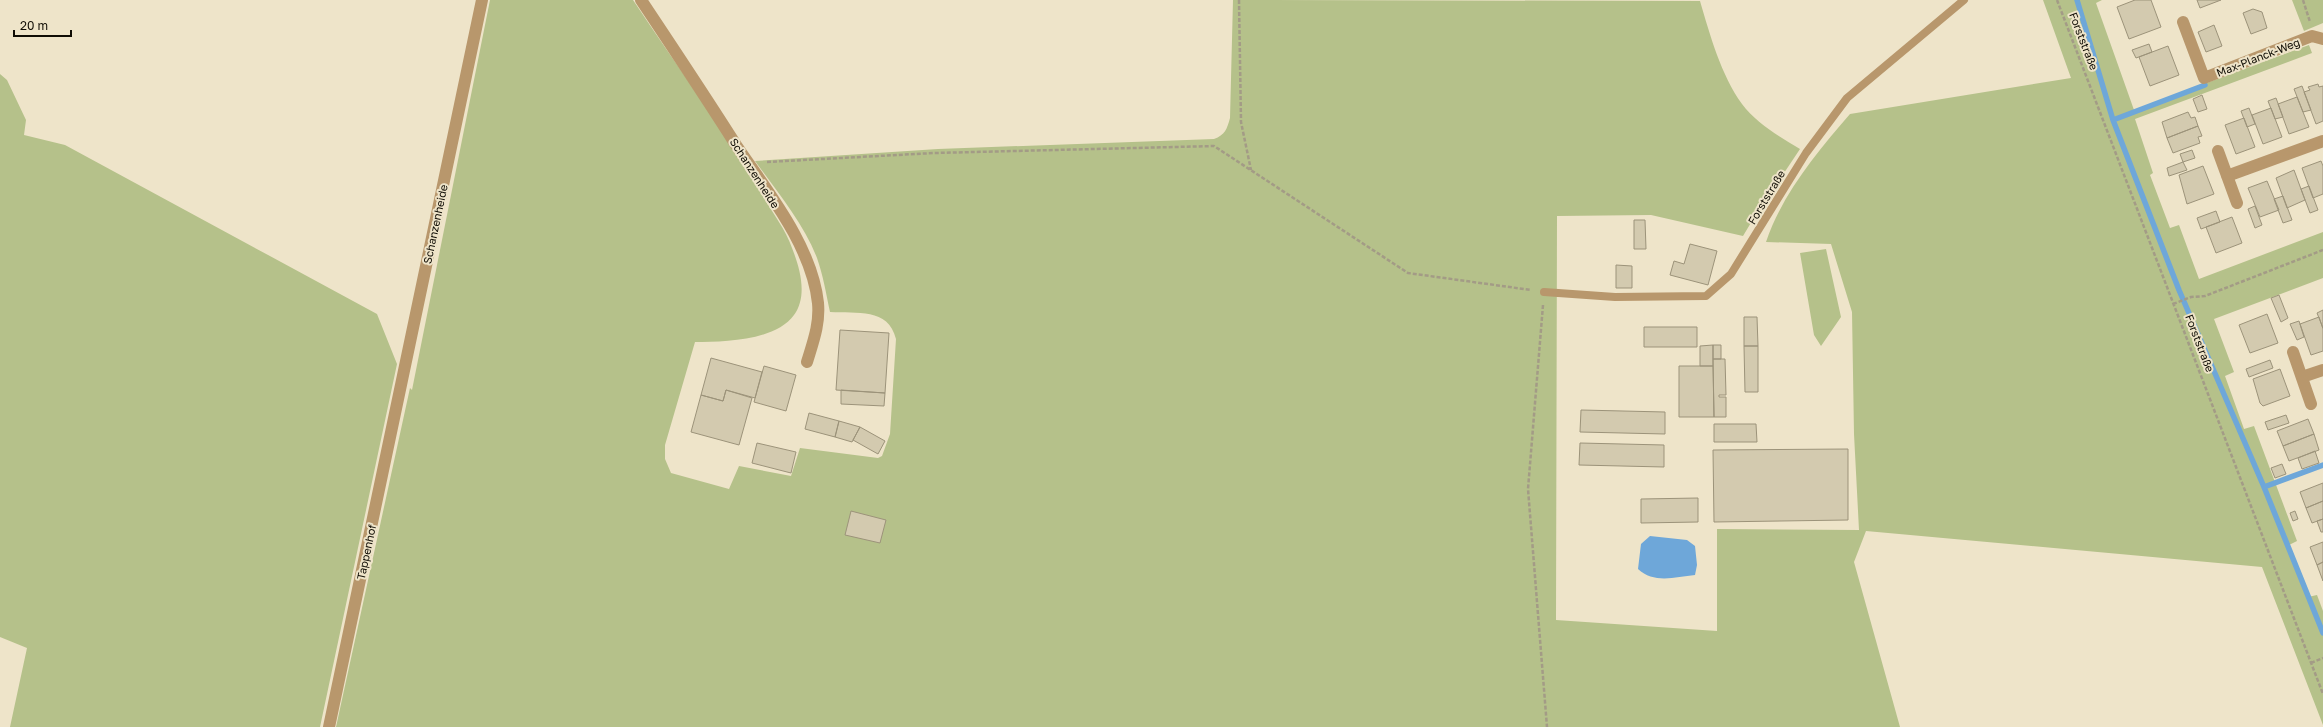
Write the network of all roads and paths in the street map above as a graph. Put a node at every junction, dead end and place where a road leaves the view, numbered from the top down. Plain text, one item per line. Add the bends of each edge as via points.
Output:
1 (482, 0) edge
2 (641, 0) edge
3 (1239, 0) edge
4 (1964, 0) edge
5 (2057, 0) edge
6 (2303, 0) edge
7 (2184, 22) dead end
8 (2318, 37) edge
9 (2323, 140) edge
10 (2218, 151) dead end
11 (749, 163) junction
12 (1251, 170) junction
13 (2227, 176) junction
14 (2237, 203) dead end
15 (2323, 250) edge
16 (1544, 292) junction
17 (2173, 304) junction
18 (2293, 352) dead end
19 (807, 362) dead end
20 (2323, 370) edge
21 (403, 377) joint
22 (2302, 378) junction
23 (2311, 404) dead end
24 (2323, 658) edge
25 (2311, 662) junction
26 (2323, 694) edge
27 (329, 727) edge
28 (1547, 727) edge

1 - 21 street, Schanzenheide
2 - 11 street, Schanzenheide
3 - 12 path via 1241,122
4 - 16 lane, Forststraße via 1847,98 1806,153 1731,274 1706,296 1615,297
5 - 17 path, Forststraße
6 - 8 path
7 - 8 street, Max-Planck-Weg via 2204,78
9 - 13 street
10 - 13 street
11 - 12 path via 934,152 1214,146
11 - 19 street, Schanzenheide via 804,252 812,274 818,303 818,324
12 - 16 path via 1408,273
13 - 14 street
15 - 17 path via 2206,296 2191,297
16 - 28 path via 1528,489
17 - 25 path, Forststraße
18 - 22 street
20 - 22 street
21 - 27 street, Tappenhof
22 - 23 street
24 - 25 path
25 - 26 path, Forststraße

